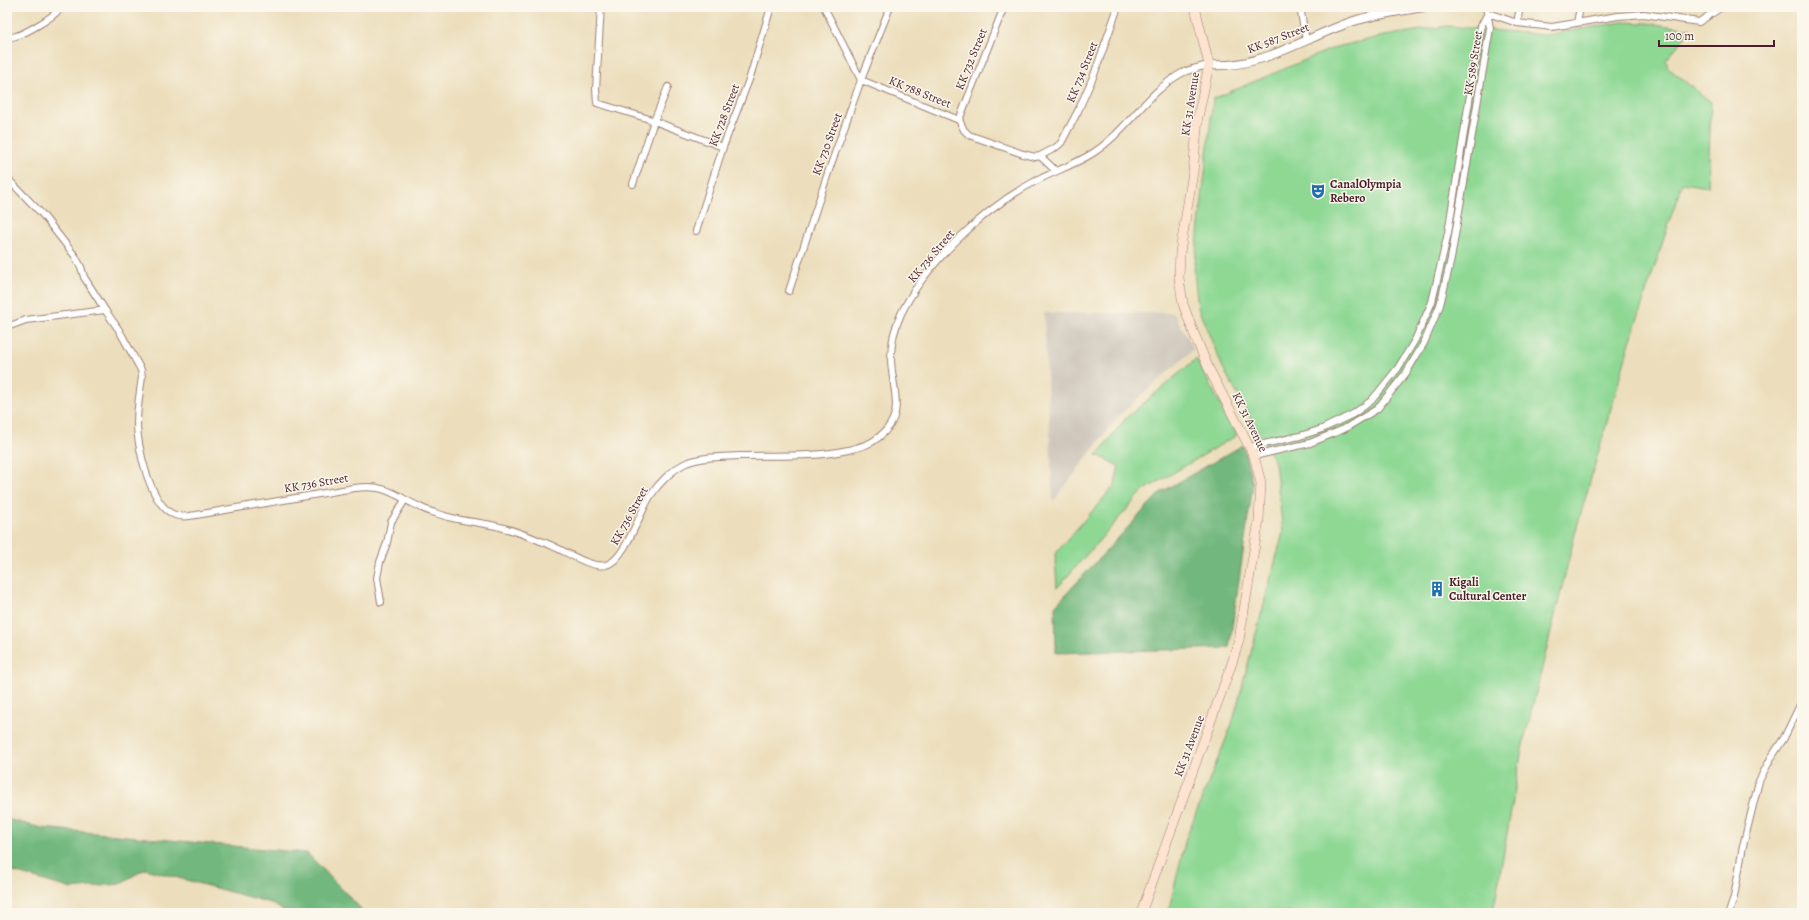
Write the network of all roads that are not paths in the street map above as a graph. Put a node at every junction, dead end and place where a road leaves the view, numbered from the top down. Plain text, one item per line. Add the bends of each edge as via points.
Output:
1 (61, 7) edge
2 (601, 7) edge
3 (771, 7) edge
4 (824, 7) edge
5 (890, 7) edge
6 (1004, 7) edge
7 (1118, 7) edge
8 (1195, 7) edge
9 (1300, 7) edge
10 (1423, 7) edge
11 (1520, 7) edge
12 (1580, 7) edge
13 (1645, 7) edge
14 (1722, 7) edge
15 (1487, 10) edge
16 (1644, 14) junction
17 (1517, 23) junction
18 (1577, 23) junction
19 (7, 37) edge
20 (1306, 41) junction
21 (1209, 65) junction
22 (861, 80) junction
23 (668, 87) dead end
24 (959, 120) junction
25 (654, 121) junction
26 (723, 147) junction
27 (1040, 156) junction
28 (1056, 171) junction
29 (7, 178) edge
30 (633, 184) dead end
31 (696, 231) dead end
32 (789, 291) dead end
33 (105, 310) junction
34 (7, 327) edge
35 (1250, 447) junction
36 (1254, 456) junction
37 (405, 500) junction
38 (381, 602) dead end
39 (1802, 701) edge
40 (1141, 913) edge
41 (1729, 913) edge

1 - 19 street via 58,12 17,36
2 - 25 street via 597,103
3 - 26 street, KK 728 Street via 745,91
4 - 22 street
5 - 22 street, KK 730 Street
6 - 24 street, KK 732 Street
7 - 27 street, KK 734 Street via 1078,110 1061,142
8 - 21 main road, KK 31 Avenue
9 - 20 street
10 - 20 street, KK 587 Street via 1355,21
11 - 17 street
12 - 18 street
13 - 16 street
14 - 16 street via 1699,22
15 - 17 street
15 - 35 street, KK 589 Street via 1481,26 1448,233 1432,302 1415,340 1381,389 1353,414 1314,432
15 - 36 street, KK 589 Street via 1490,28 1452,259 1440,304 1424,343 1406,374 1377,409 1344,429 1310,443
16 - 18 street
17 - 18 street via 1552,27
20 - 21 street, KK 587 Street via 1246,63
21 - 28 street, KK 736 Street via 1183,72 1154,93 1142,108 1094,152
21 - 35 main road, KK 31 Avenue via 1198,116 1193,172 1180,252 1179,278 1183,304 1192,331
22 - 24 street, KK 788 Street
22 - 32 street, KK 730 Street
23 - 25 street
24 - 27 street, KK 788 Street via 964,130 977,138 1023,154
25 - 26 street
25 - 30 street
26 - 31 street, KK 728 Street
27 - 28 street
28 - 37 street, KK 736 Street via 1008,196 982,216 928,273 915,291 902,311 893,340 892,371 897,396 893,420 885,433 875,441 839,452 716,457 684,464 651,494 619,557 602,566 594,565 511,530 463,521 421,508
29 - 33 street, KK 736 Street via 42,214 75,256 84,277
33 - 34 street via 26,320
33 - 37 street, KK 736 Street via 141,370 137,424 140,447 149,482 166,510 176,516 196,515 368,487 385,490
35 - 36 main road, KK 31 Avenue
36 - 40 main road, KK 31 Avenue via 1261,483 1259,520 1239,640
37 - 38 street via 391,522 380,562 377,578
39 - 41 street via 1759,781

